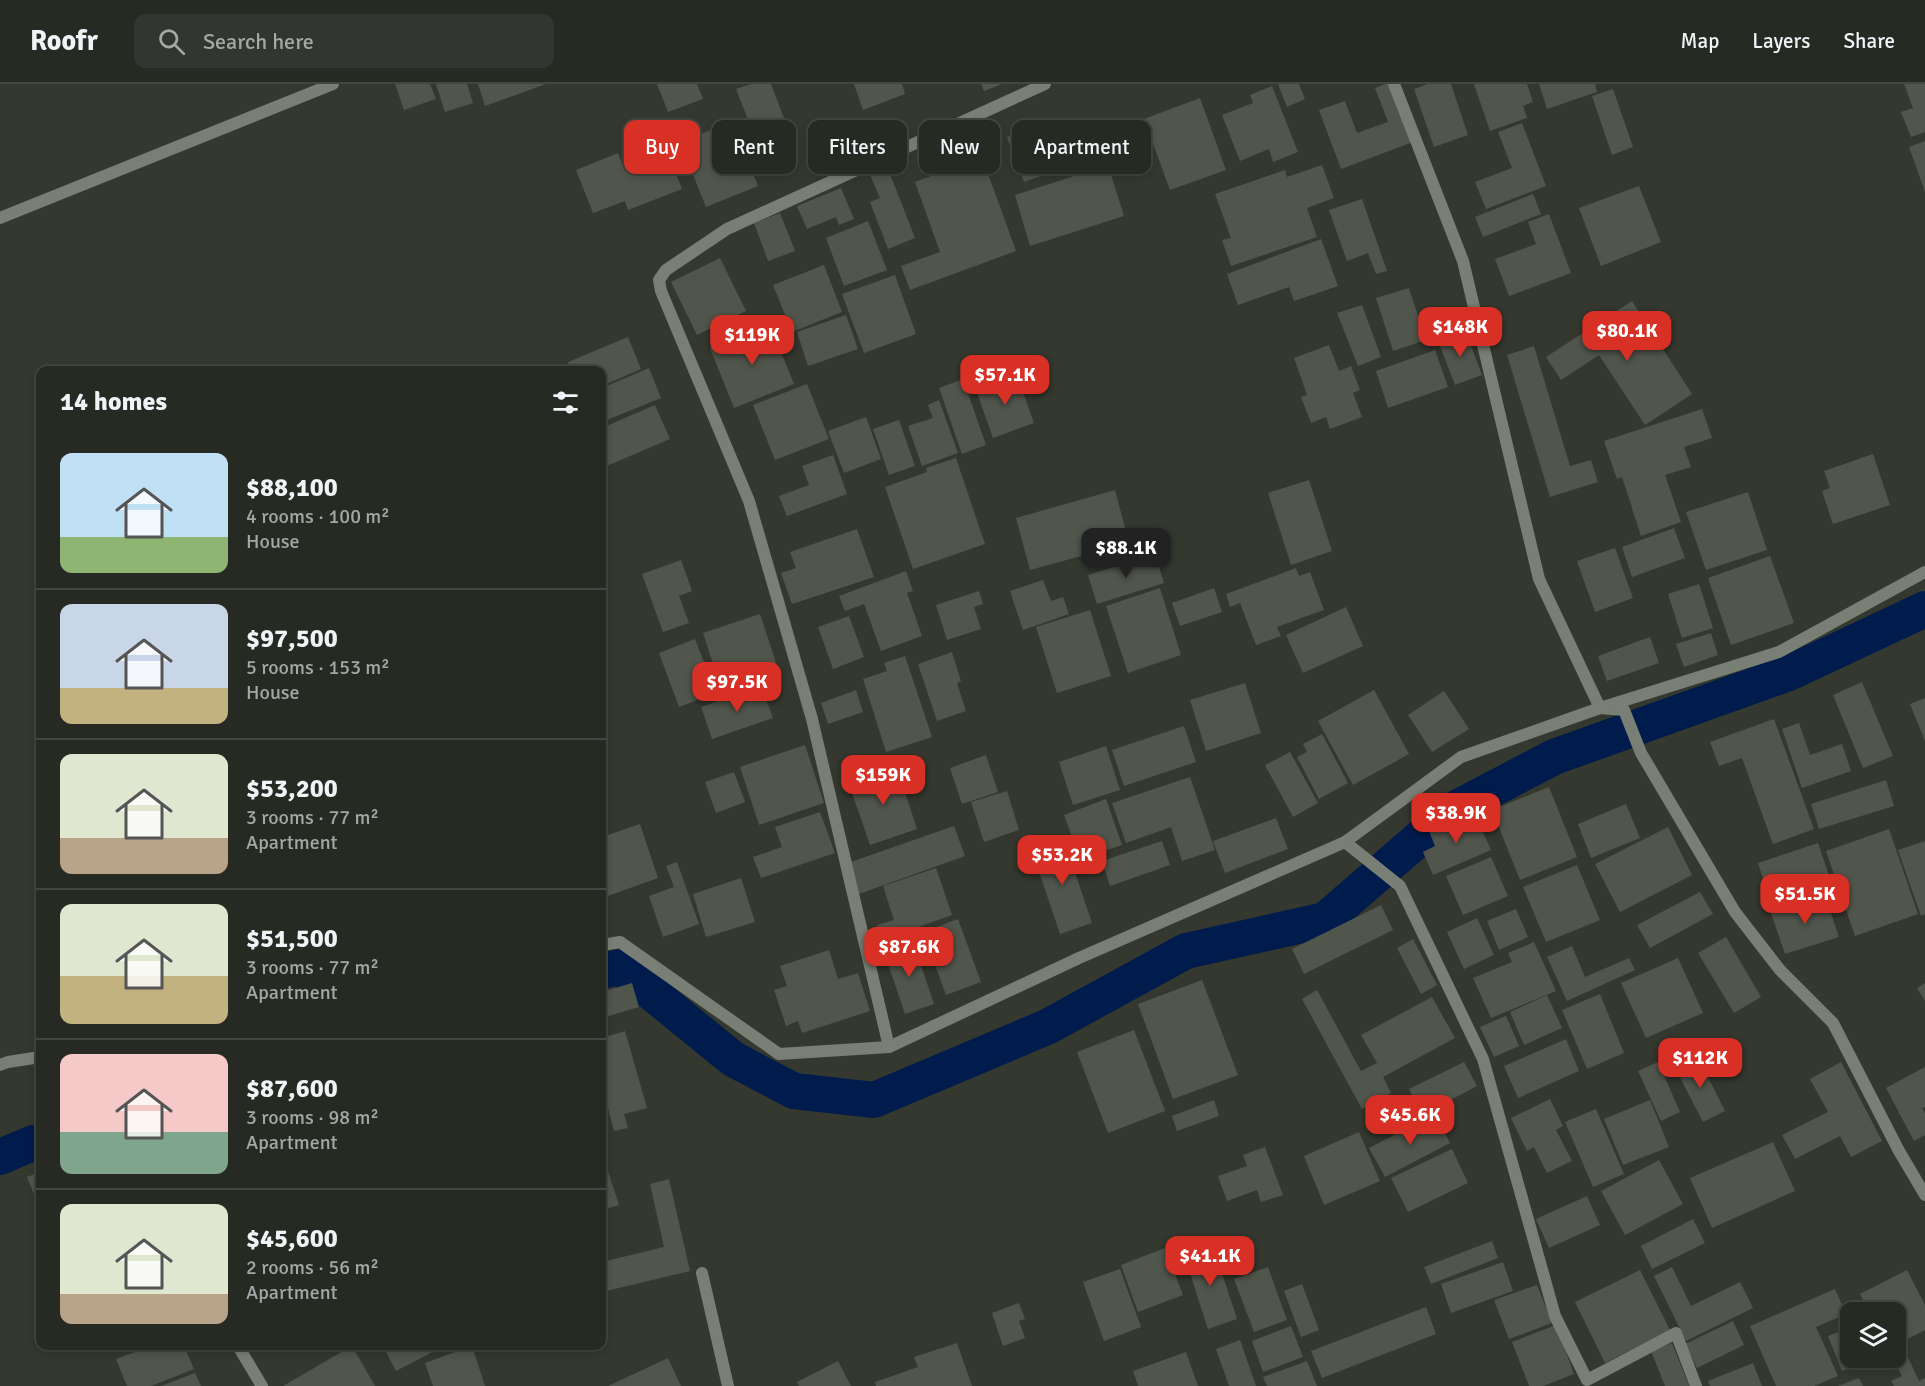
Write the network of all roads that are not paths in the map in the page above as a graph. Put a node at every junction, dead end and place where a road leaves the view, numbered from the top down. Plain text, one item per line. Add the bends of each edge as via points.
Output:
1 (333, 84) edge
2 (1045, 84) edge
3 (1394, 84) edge
4 (0, 218) edge
5 (1925, 572) edge
6 (1600, 708) junction
7 (1345, 842) junction
8 (606, 944) edge
9 (889, 1047) junction
10 (36, 1058) edge
11 (0, 1065) edge
12 (1925, 1195) edge
13 (702, 1274) dead end
14 (240, 1350) edge
15 (262, 1386) edge
16 (728, 1386) edge
17 (1696, 1386) edge

1 - 4 street
2 - 9 street via 727,229 666,270 659,280 752,513 812,718
3 - 6 street via 1463,261 1539,579
5 - 6 street via 1779,652
6 - 7 street via 1461,757
6 - 12 street via 1624,710 1641,753 1735,912 1780,970 1833,1023
7 - 9 street via 1079,958
7 - 17 street via 1400,886 1483,1059 1555,1316 1587,1380 1676,1333
8 - 9 street via 620,942 779,1054
10 - 11 street
13 - 16 street
14 - 15 street

